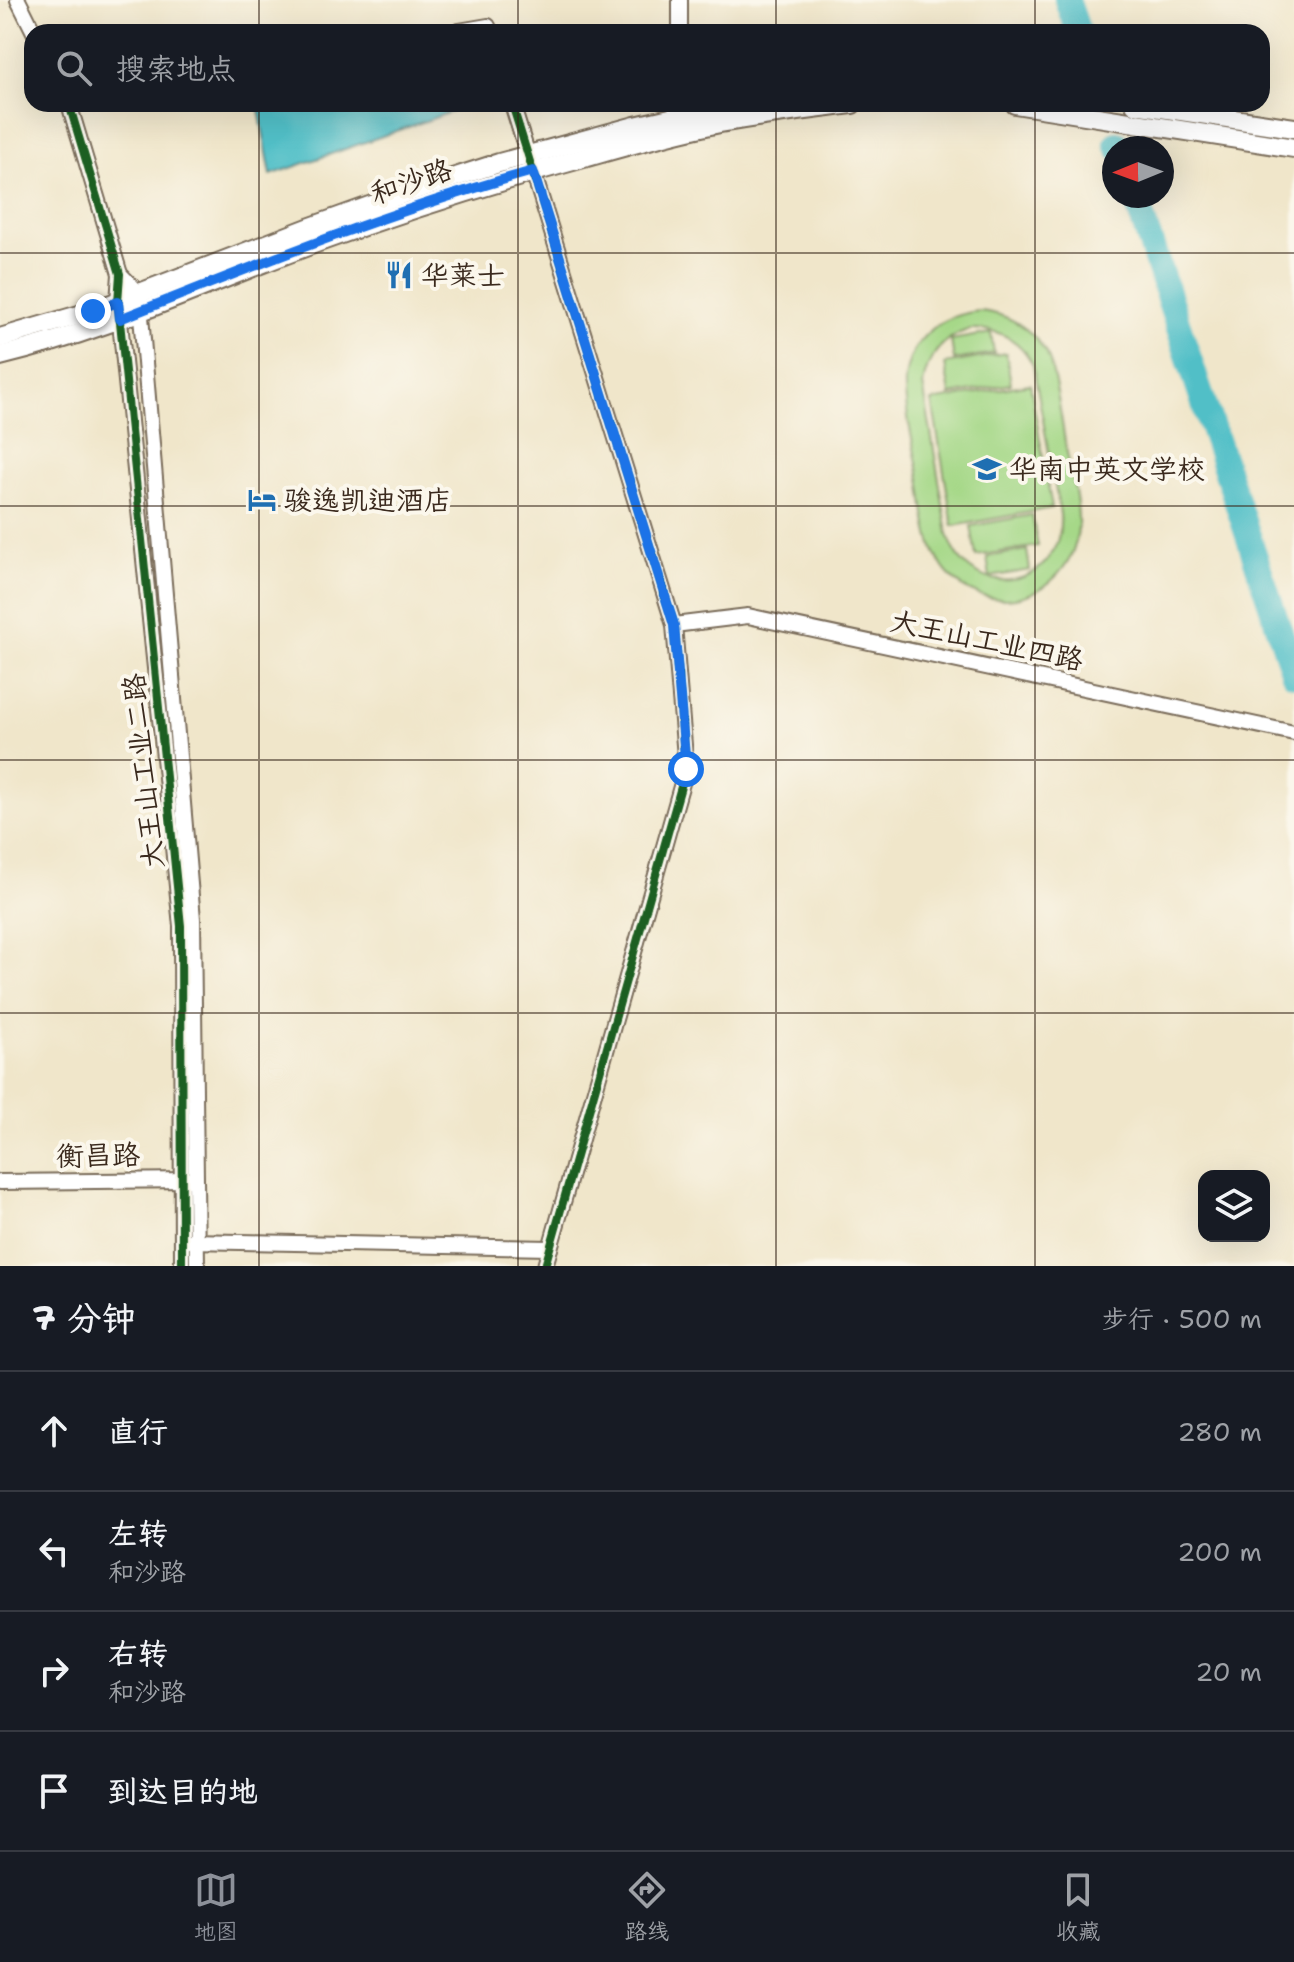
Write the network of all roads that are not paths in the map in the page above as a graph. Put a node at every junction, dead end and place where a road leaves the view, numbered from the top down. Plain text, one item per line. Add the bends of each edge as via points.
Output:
1 (18, 0) edge
2 (680, 0) edge
3 (30, 24) edge
4 (680, 24) edge
5 (75, 112) edge
6 (515, 112) edge
7 (674, 112) edge
8 (790, 112) edge
9 (1066, 112) edge
10 (1188, 112) edge
11 (1294, 128) edge
12 (1294, 148) edge
13 (531, 163) junction
14 (120, 274) junction
15 (139, 302) junction
16 (119, 310) junction
17 (0, 338) edge
18 (0, 356) edge
19 (674, 625) junction
20 (1291, 732) edge
21 (189, 1180) junction
22 (0, 1182) edge
23 (190, 1241) junction
24 (550, 1248) junction
25 (182, 1266) edge
26 (197, 1266) edge
27 (545, 1266) edge

1 - 3 street
2 - 4 street
5 - 14 street
6 - 13 street
7 - 13 main road, 和沙路
8 - 13 main road, 和沙路
9 - 12 main road
10 - 11 main road
13 - 15 main road, 和沙路
13 - 19 street
14 - 15 street
14 - 16 street, 大王山工业二路
15 - 16 main road, 和沙路
15 - 21 street, 大王山工业二路 via 193,919
16 - 17 main road, 和沙路 via 93,311
16 - 18 main road, 和沙路 via 98,327
16 - 21 street, 大王山工业二路 via 181,926
19 - 20 street, 大王山工业四路 via 748,616
19 - 24 street via 686,769
21 - 22 street, 衡昌路
21 - 23 street, 大王山工业二路
23 - 24 street
23 - 25 street, 大王山工业二路
23 - 26 street, 大王山工业二路
24 - 27 street

